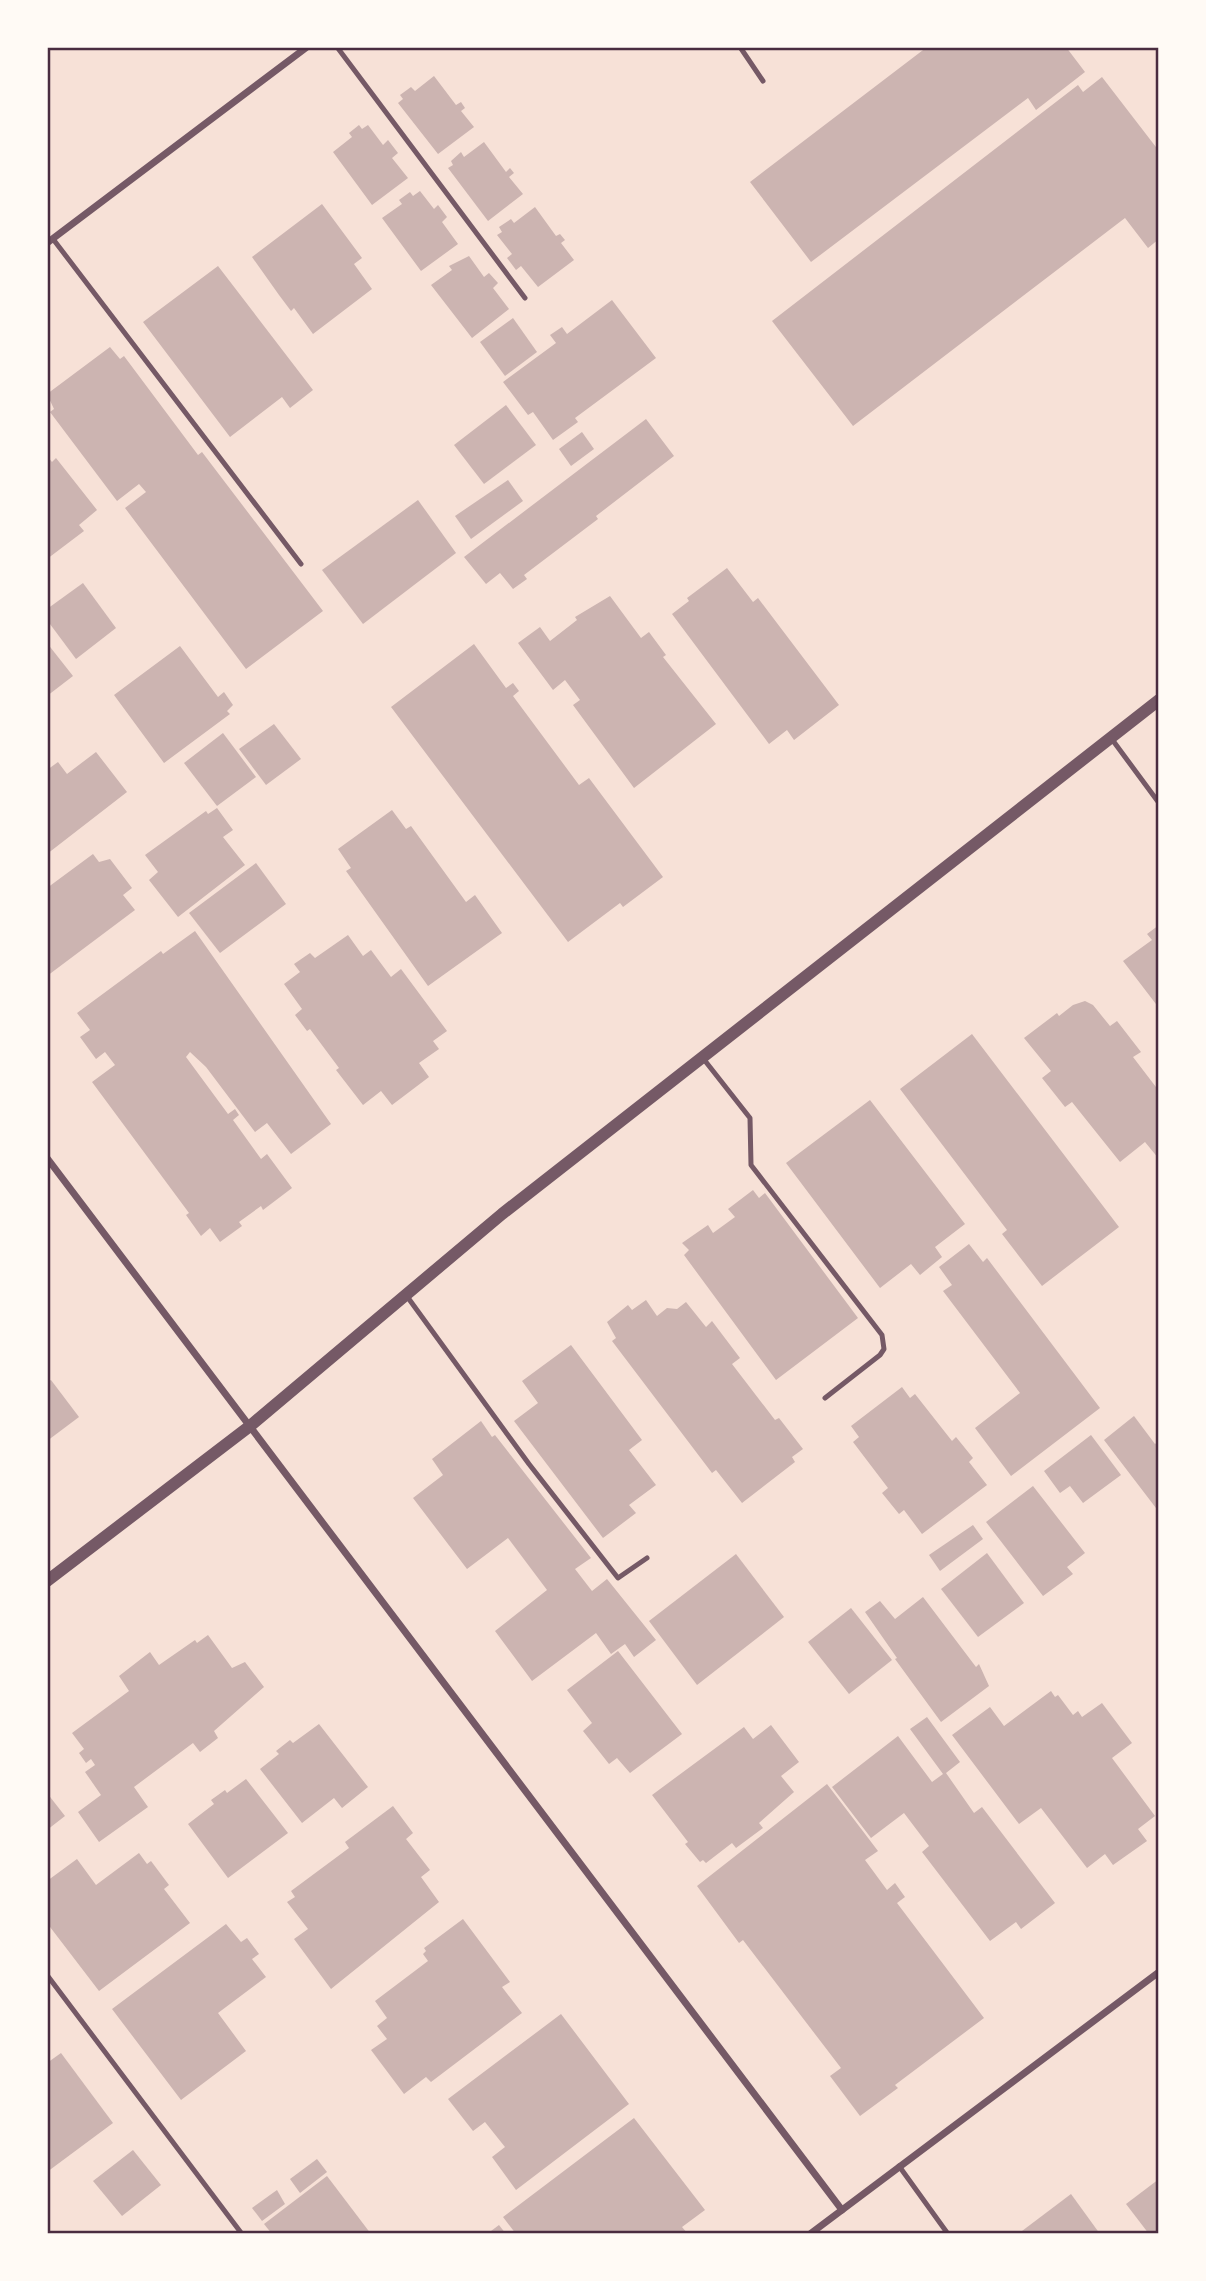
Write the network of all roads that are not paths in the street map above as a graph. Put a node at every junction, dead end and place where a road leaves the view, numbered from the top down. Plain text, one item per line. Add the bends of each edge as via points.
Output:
1 (307, 47) edge
2 (337, 47) edge
3 (740, 47) edge
4 (763, 81) dead end
5 (50, 241) edge
6 (525, 298) dead end
7 (301, 564) dead end
8 (1159, 701) edge
9 (1111, 738) junction
10 (1159, 803) edge
11 (702, 1057) junction
12 (47, 1158) edge
13 (406, 1295) junction
14 (825, 1398) dead end
15 (250, 1426) junction
16 (647, 1558) dead end
17 (47, 1581) edge
18 (1159, 1972) edge
19 (47, 1975) edge
20 (899, 2166) junction
21 (842, 2210) junction
22 (243, 2234) edge
23 (810, 2234) edge
24 (948, 2234) edge

1 - 5 street
2 - 6 lane
3 - 4 lane
5 - 7 lane
8 - 9 street
9 - 10 lane
9 - 11 street
11 - 13 street
11 - 14 lane via 750,1118 751,1165 882,1335 880,1355
12 - 15 street
13 - 15 street
13 - 16 lane via 618,1578
15 - 17 street
15 - 21 street
18 - 20 street
19 - 22 lane
20 - 21 street
20 - 24 lane
21 - 23 street

